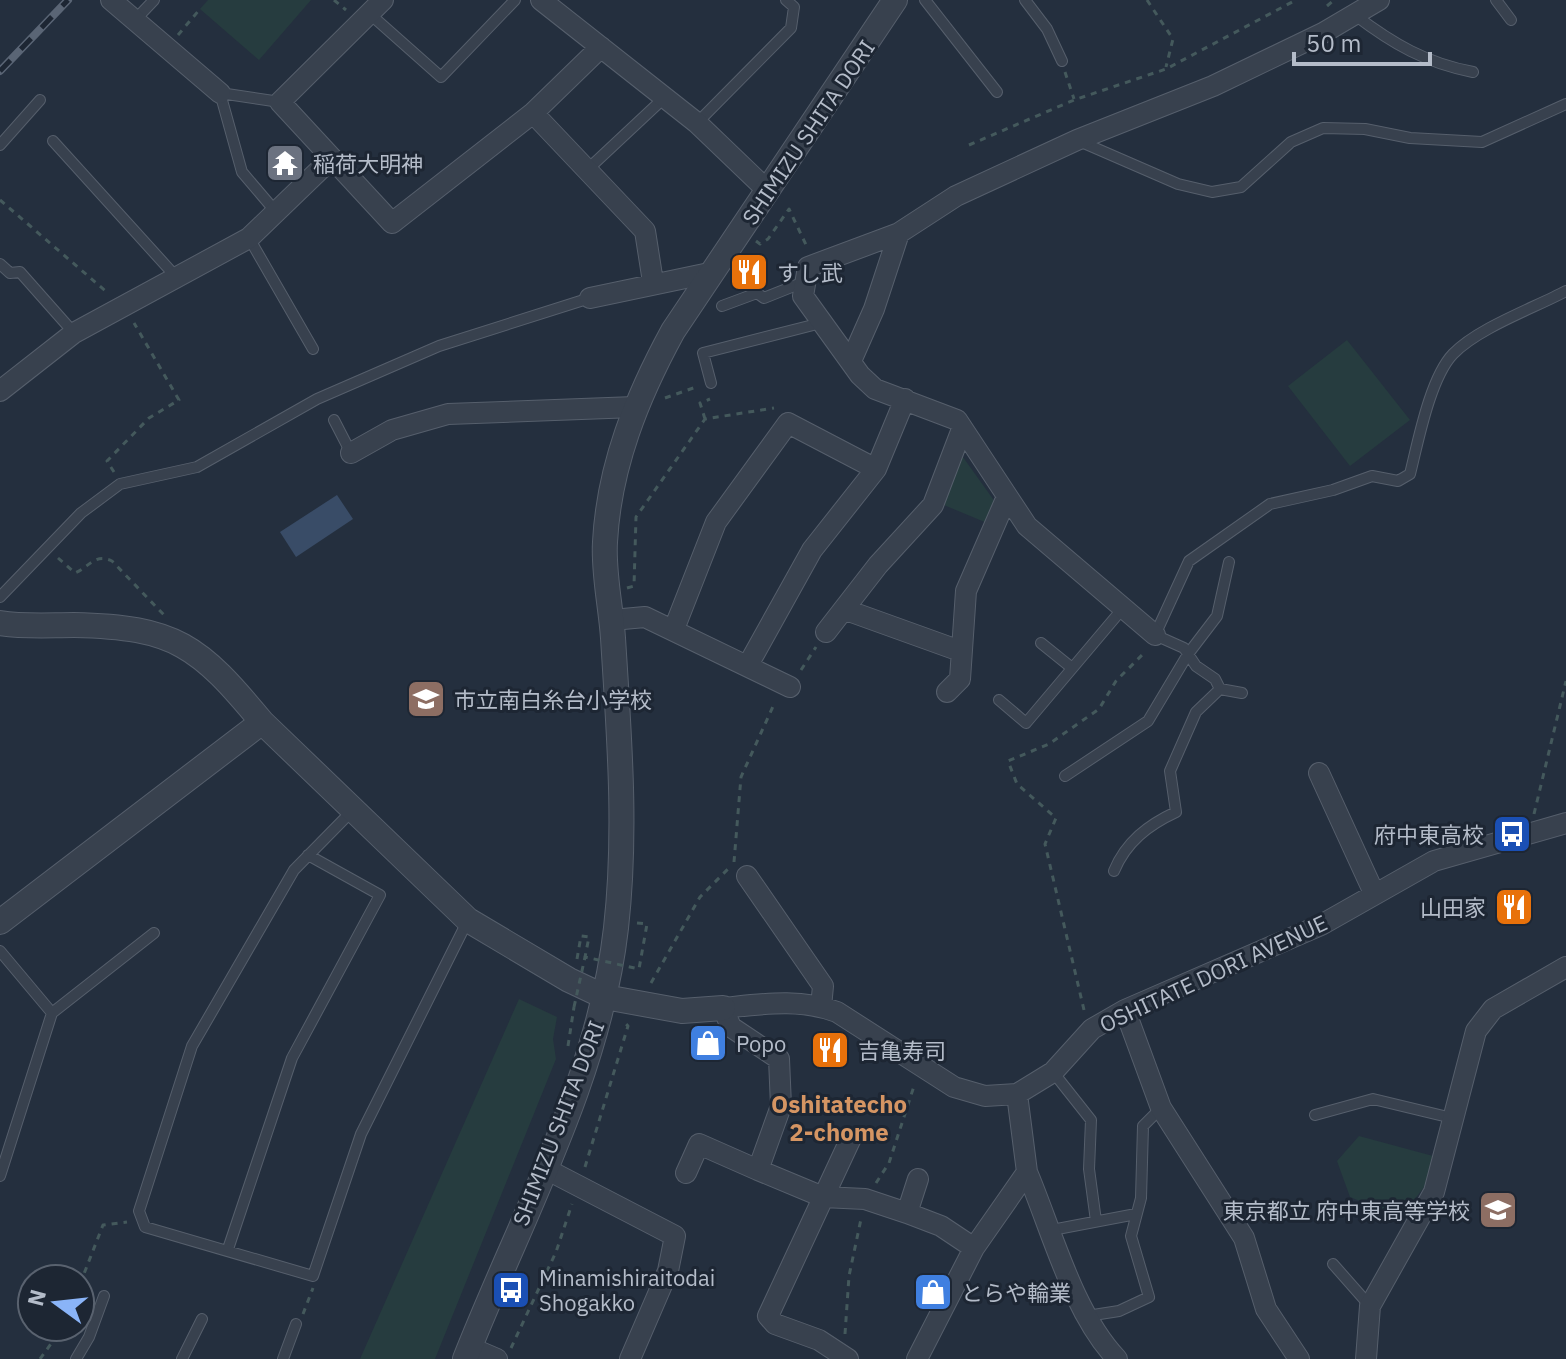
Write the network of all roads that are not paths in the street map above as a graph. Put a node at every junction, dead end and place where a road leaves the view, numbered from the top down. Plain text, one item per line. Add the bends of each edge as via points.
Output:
1 (111, 0) edge
2 (154, 0) edge
3 (515, 0) edge
4 (541, 0) edge
5 (806, 0) edge
6 (895, 0) edge
7 (925, 0) edge
8 (1025, 0) edge
9 (1379, 0) edge
10 (1496, 0) edge
11 (790, 4) edge
12 (376, 7) edge
13 (1355, 15) junction
14 (135, 20) junction
15 (1511, 20) dead end
16 (601, 47) junction
17 (1062, 61) road end
18 (1473, 72) dead end
19 (997, 92) dead end
20 (220, 93) junction
21 (664, 98) junction
22 (40, 100) dead end
23 (280, 102) junction
24 (1566, 104) edge
25 (533, 113) junction
26 (697, 123) junction
27 (1077, 140) junction
28 (53, 141) dead end
29 (0, 145) edge
30 (332, 158) junction
31 (587, 170) junction
32 (768, 191) junction
33 (276, 212) junction
34 (899, 233) junction
35 (249, 238) junction
36 (0, 264) edge
37 (714, 272) junction
38 (811, 272) junction
39 (178, 280) junction
40 (653, 282) junction
41 (1566, 291) edge
42 (590, 298) joint
43 (722, 306) dead end
44 (821, 323) junction
45 (74, 333) junction
46 (699, 339) dead end
47 (313, 349) dead end
48 (703, 353) junction
49 (851, 361) junction
50 (711, 383) road end
51 (0, 391) edge
52 (905, 399) junction
53 (645, 406) junction
54 (334, 420) dead end
55 (962, 429) junction
56 (351, 453) joint
57 (876, 469) junction
58 (1006, 499) junction
59 (1229, 562) dead end
60 (0, 597) edge
61 (1124, 607) junction
62 (846, 610) junction
63 (612, 620) junction
64 (0, 623) edge
65 (674, 629) junction
66 (826, 632) road end
67 (1155, 635) junction
68 (1041, 643) dead end
69 (960, 651) junction
70 (1188, 654) junction
71 (748, 665) junction
72 (1072, 668) junction
73 (1220, 689) junction
74 (781, 691) road end
75 (947, 692) dead end
76 (1242, 693) dead end
77 (999, 700) dead end
78 (262, 722) junction
79 (1319, 773) dead end
80 (1065, 776) dead end
81 (352, 811) junction
82 (1566, 823) edge
83 (308, 855) junction
84 (1114, 871) dead end
85 (747, 876) dead end
86 (1374, 893) junction
87 (468, 920) junction
88 (0, 922) edge
89 (154, 933) dead end
90 (0, 951) edge
91 (1566, 967) edge
92 (605, 997) junction
93 (821, 1007) junction
94 (723, 1008) junction
95 (1125, 1010) junction
96 (52, 1013) junction
97 (1053, 1072) junction
98 (1017, 1094) junction
99 (1161, 1108) junction
100 (1315, 1115) dead end
101 (1452, 1118) junction
102 (851, 1138) dead end
103 (544, 1168) junction
104 (758, 1170) junction
105 (1027, 1172) junction
106 (686, 1173) dead end
107 (0, 1176) edge
108 (918, 1179) dead end
109 (823, 1197) junction
110 (907, 1213) junction
111 (1136, 1214) junction
112 (1096, 1221) junction
113 (1052, 1230) junction
114 (974, 1248) junction
115 (228, 1249) junction
116 (1333, 1264) dead end
117 (104, 1296) dead end
118 (1370, 1306) junction
119 (1087, 1316) junction
120 (202, 1319) dead end
121 (296, 1324) road end
122 (467, 1353) edge
123 (76, 1359) edge
124 (182, 1359) edge
125 (283, 1359) edge
126 (497, 1359) edge
127 (630, 1359) edge
128 (848, 1359) edge
129 (917, 1359) edge
130 (1117, 1359) edge
131 (1299, 1359) edge
132 (1366, 1359) edge

1 - 14 street
2 - 14 lane
3 - 12 lane via 441,77
4 - 16 street
5 - 11 lane
6 - 32 street, SHIMIZU SHITA DORI
7 - 19 lane
8 - 17 lane
9 - 13 street
10 - 15 lane
11 - 26 lane via 791,28
12 - 23 street
13 - 18 lane via 1419,57
13 - 27 street via 1213,86
14 - 20 street
16 - 21 street
16 - 25 street
20 - 23 lane
20 - 33 lane via 242,172
21 - 26 street
21 - 31 lane
22 - 29 lane
23 - 30 street
24 - 27 lane via 1482,142 1323,128 1291,142 1241,187 1212,192 1178,184
25 - 30 street via 392,223
25 - 31 street
26 - 32 street
27 - 34 street via 956,196
28 - 39 lane
30 - 33 street
31 - 40 street via 645,231
32 - 37 street, SHIMIZU SHITA DORI
33 - 35 street
34 - 38 street
34 - 49 street
35 - 39 street
35 - 47 lane
36 - 45 lane via 10,273 20,272
37 - 40 street
37 - 53 street, SHIMIZU SHITA DORI via 673,331
38 - 43 lane via 764,298 757,293
38 - 44 street via 803,296
39 - 45 street
40 - 42 street
41 - 67 lane via 1451,355 1426,409 1410,474 1398,481 1372,476 1270,504 1189,561
42 - 60 lane via 425,352 317,399 197,467 120,484 81,513
44 - 48 lane
44 - 49 street
45 - 51 street
46 - 48 lane
48 - 50 lane
49 - 52 street via 875,389
52 - 55 street via 943,412
52 - 57 street
53 - 56 street via 448,414 392,430
53 - 63 street, SHIMIZU SHITA DORI via 623,443 605,543
54 - 56 lane
55 - 58 street
55 - 62 street via 933,505 878,565
57 - 65 street via 788,423 716,522
57 - 71 street via 812,550
58 - 61 street via 1027,526
58 - 69 street via 966,591
59 - 70 lane via 1217,616
61 - 67 street
61 - 72 lane
62 - 66 street
62 - 69 street
63 - 65 street via 645,617
63 - 92 street, SHIMIZU SHITA DORI via 622,862
64 - 78 street via 132,628 180,642 223,674
65 - 71 street
67 - 70 lane
68 - 72 lane
69 - 75 street via 960,679
70 - 73 lane
70 - 80 lane via 1148,721
71 - 74 street
72 - 77 lane via 1026,723
73 - 76 lane
73 - 84 lane via 1196,712 1170,771 1176,812 1138,835
78 - 81 street
78 - 88 street
79 - 86 street
81 - 83 lane
81 - 87 street
82 - 86 street, OSHITATE DORI AVENUE via 1434,861
83 - 115 lane via 380,895 292,1058
83 - 115 lane via 294,870 192,1046 139,1211 145,1227
85 - 93 street via 823,986
86 - 95 street, OSHITATE DORI AVENUE via 1321,925
87 - 92 street
87 - 115 lane via 361,1134 313,1276
89 - 96 lane
90 - 96 lane
91 - 101 street via 1493,1009 1476,1031
92 - 94 street via 682,1011
92 - 103 street, SHIMIZU SHITA DORI
93 - 94 street via 778,1002
93 - 98 street via 954,1087 985,1096
94 - 104 street via 731,1027 779,1059 781,1106
95 - 97 street, OSHITATE DORI AVENUE via 1092,1029
95 - 99 street
96 - 107 lane
97 - 98 street, OSHITATE DORI AVENUE
97 - 112 lane via 1091,1120 1089,1169
98 - 105 street
99 - 111 lane via 1143,1126
99 - 131 street via 1244,1238 1266,1309
100 - 101 lane via 1373,1099
101 - 118 street via 1434,1192
102 - 109 street
103 - 122 street, SHIMIZU SHITA DORI
103 - 127 street via 675,1236 668,1271
104 - 106 street via 699,1144
104 - 109 street
105 - 113 street
105 - 114 street
108 - 110 street
109 - 110 street via 865,1199
109 - 128 street via 768,1316
110 - 114 street via 941,1226
111 - 112 lane
111 - 119 lane via 1131,1236 1149,1297 1128,1308
112 - 113 lane
113 - 119 street
114 - 129 street
116 - 118 lane
117 - 123 lane
118 - 132 street
119 - 130 street
120 - 124 lane
121 - 125 lane
122 - 126 street

